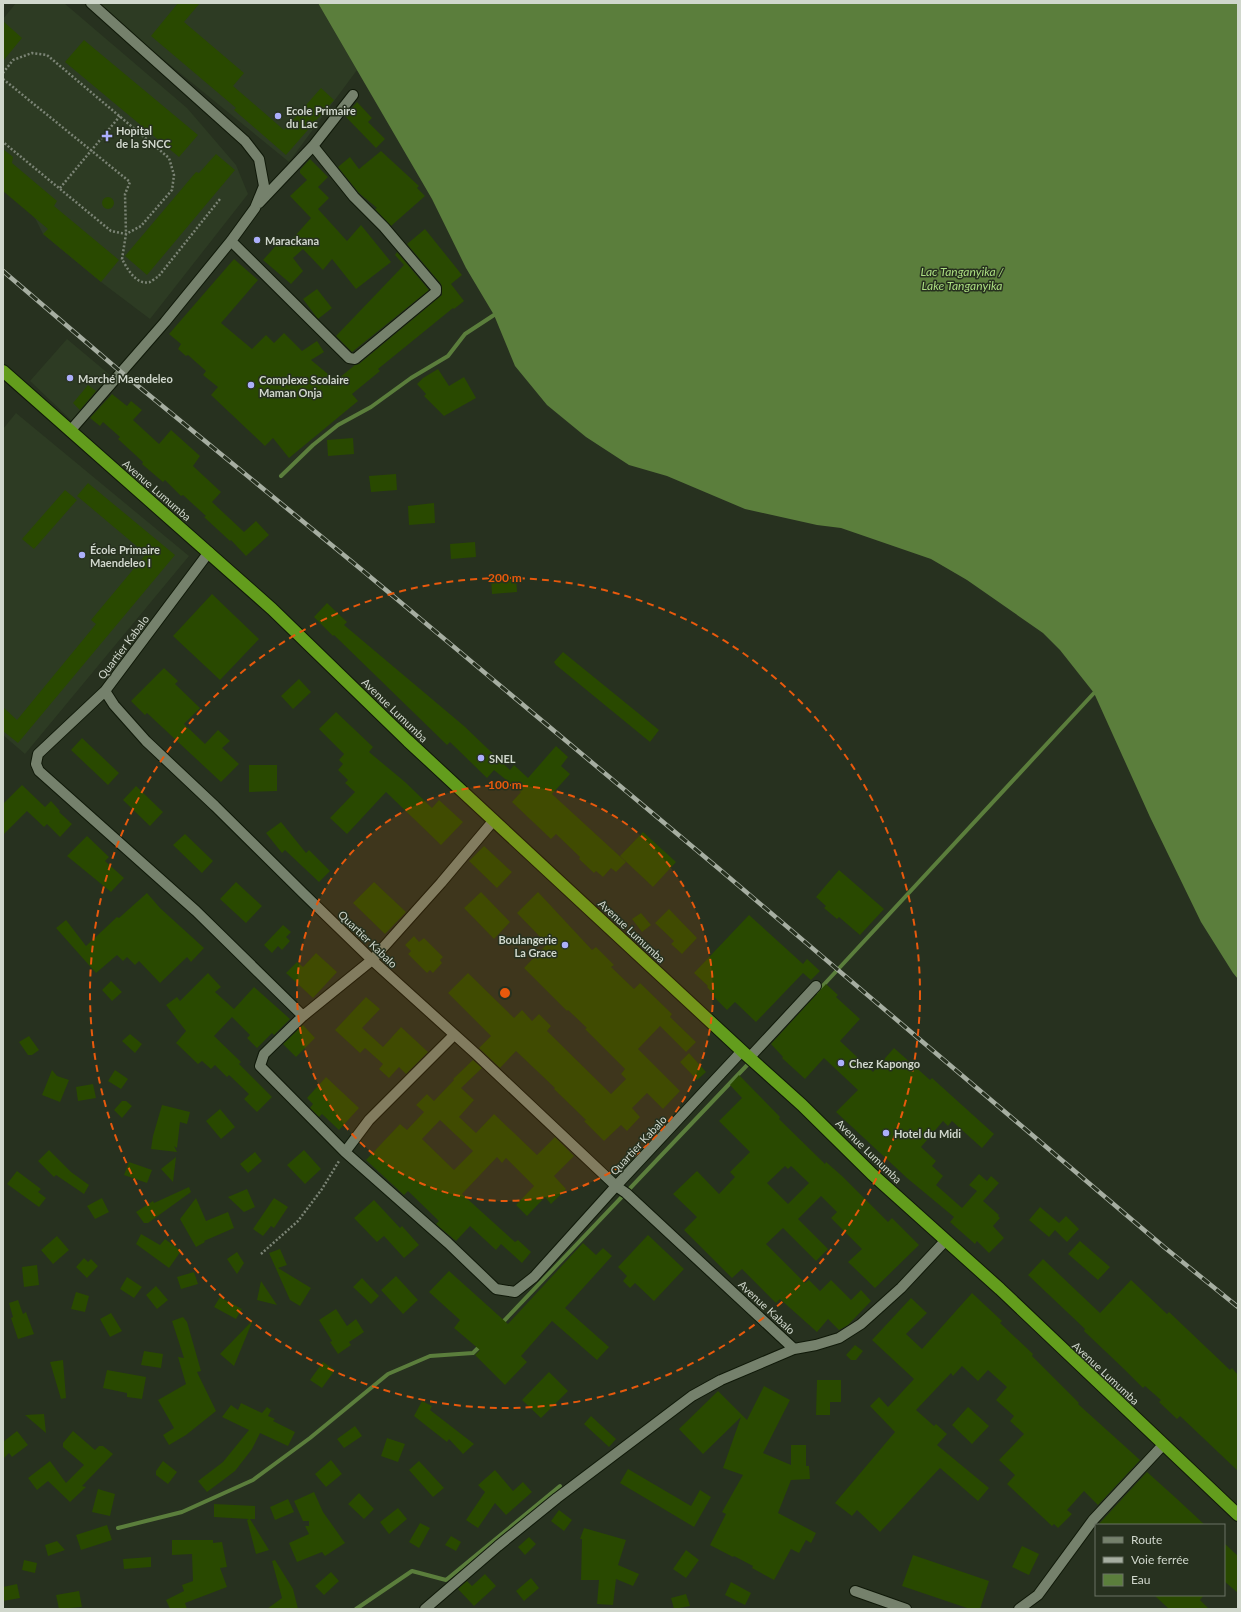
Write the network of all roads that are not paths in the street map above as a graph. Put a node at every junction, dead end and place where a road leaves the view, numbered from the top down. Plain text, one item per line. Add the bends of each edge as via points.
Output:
1 (90, 3) edge
2 (353, 95) dead end
3 (314, 146) junction
4 (255, 208) junction
5 (231, 241) junction
6 (3, 371) edge
7 (70, 431) junction
8 (209, 552) junction
9 (105, 692) junction
10 (494, 820) junction
11 (372, 960) junction
12 (816, 986) dead end
13 (303, 1016) junction
14 (454, 1035) junction
15 (746, 1054) junction
16 (345, 1152) junction
17 (616, 1186) junction
18 (946, 1240) junction
19 (794, 1349) junction
20 (1163, 1445) junction
21 (1238, 1515) edge
22 (855, 1591) dead end
23 (426, 1609) edge
24 (906, 1609) edge
25 (1019, 1609) edge

1 - 4 street via 245,141 259,159 264,186
2 - 3 street
3 - 4 street
3 - 5 street via 354,197 384,227 432,283 436,292 352,359
4 - 5 street
5 - 7 street via 165,322
6 - 7 highway, Avenue Lumumba
7 - 8 highway, Avenue Lumumba
8 - 9 street, Quartier Kabalo
8 - 10 highway, Avenue Lumumba
9 - 11 street, Quartier Kabalo via 146,741
9 - 13 street via 38,754 36,764 39,771 196,911
10 - 11 street
10 - 15 highway, Avenue Lumumba
11 - 13 street
11 - 14 street, Quartier Kabalo
12 - 15 street, Quartier Kabalo
13 - 16 street via 264,1054 260,1066
14 - 16 street via 369,1120
14 - 17 street, Quartier Kabalo
15 - 17 street, Quartier Kabalo
15 - 18 highway, Avenue Lumumba via 872,1174
16 - 17 street via 448,1242 496,1289 515,1292 534,1276
17 - 19 street, Avenue Kabalo
18 - 19 street, Avenue Kabalo via 901,1288 861,1324 839,1338
18 - 20 highway, Avenue Lumumba
19 - 23 street via 721,1380 692,1396 557,1498
20 - 21 highway, Avenue Lumumba
20 - 25 street via 1092,1520 1038,1595
22 - 24 street

